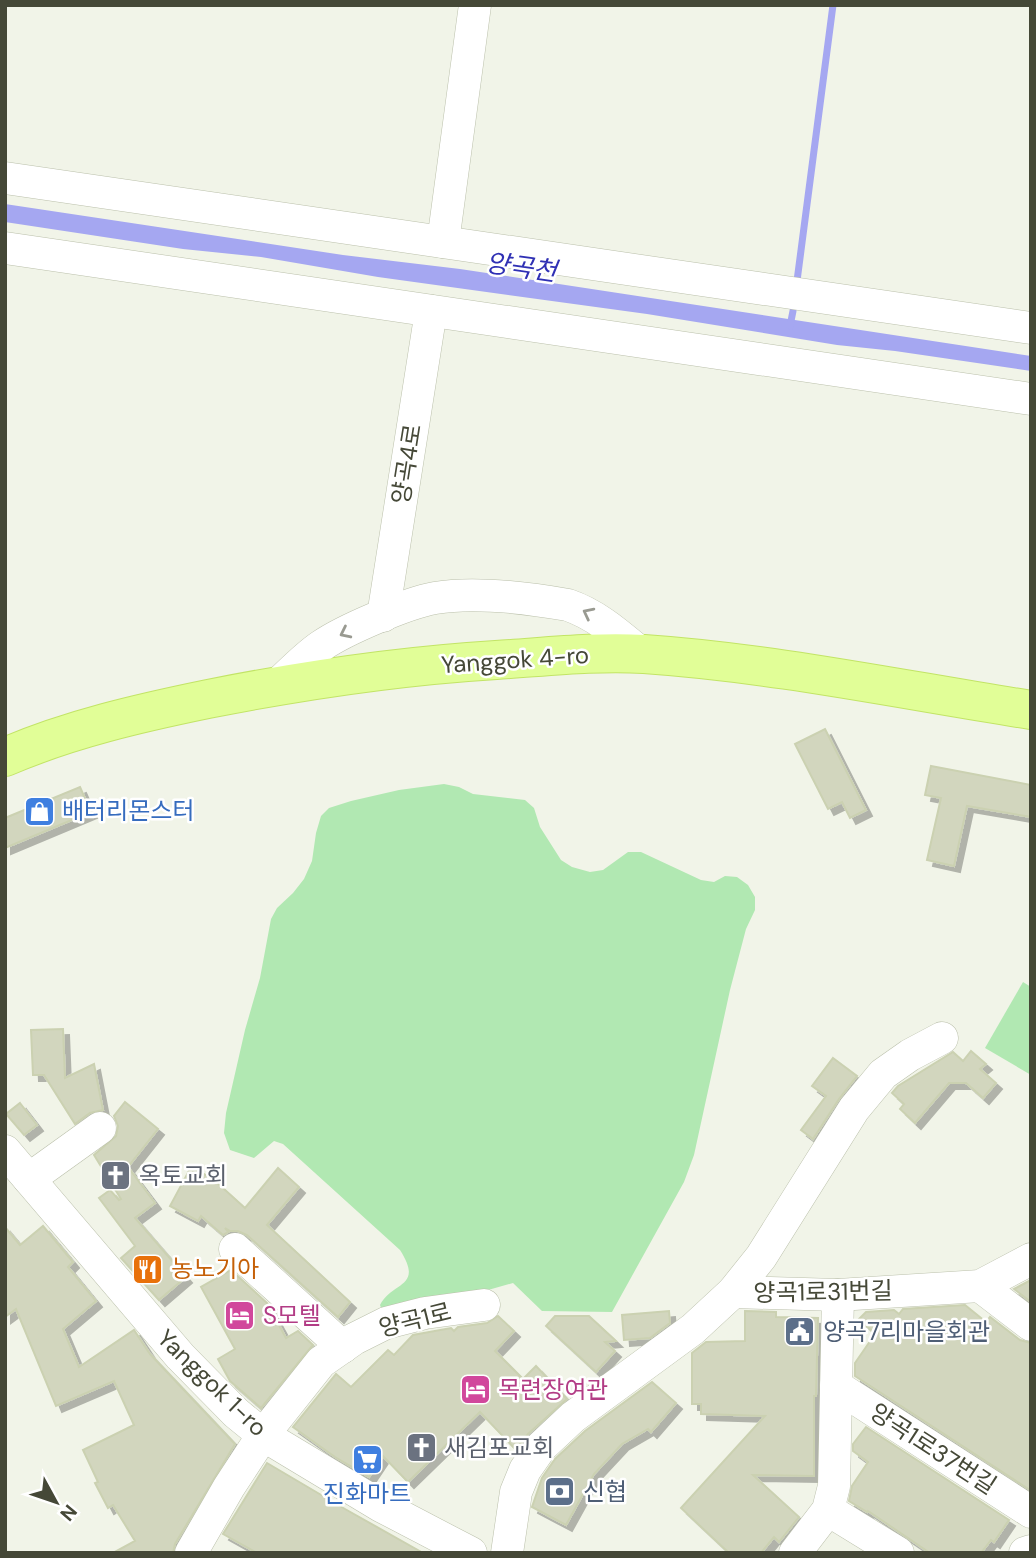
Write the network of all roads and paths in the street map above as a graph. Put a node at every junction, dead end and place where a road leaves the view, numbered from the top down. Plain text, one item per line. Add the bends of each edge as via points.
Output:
1 (475, 5) edge
2 (5, 178) edge
3 (443, 243) junction
4 (5, 248) edge
5 (431, 311) junction
6 (1031, 328) edge
7 (1031, 399) edge
8 (383, 616) junction
9 (642, 654) junction
10 (277, 685) junction
11 (1031, 710) edge
12 (5, 757) edge
13 (942, 1038) dead end
14 (100, 1128) dead end
15 (5, 1151) edge
16 (29, 1178) junction
17 (235, 1249) dead end
18 (1031, 1259) edge
19 (980, 1286) junction
20 (733, 1292) junction
21 (838, 1295) junction
22 (484, 1305) dead end
23 (1031, 1325) edge
24 (343, 1346) junction
25 (836, 1386) junction
26 (263, 1435) junction
27 (828, 1510) junction
28 (1031, 1512) edge
29 (1031, 1551) edge
30 (191, 1553) edge
31 (471, 1553) edge
32 (507, 1553) edge
33 (795, 1553) edge
34 (898, 1553) edge
35 (1026, 1553) edge

1 - 3 street
2 - 3 street
3 - 6 street
4 - 5 street
5 - 7 street
5 - 8 street, 양곡4로
9 -> 8 street via 585,611 551,602 434,598
8 -> 10 street via 321,645
9 - 10 main road, Yanggok 4-ro via 444,663
9 - 11 main road, Yanggok 4-ro via 750,665
10 - 12 main road, Yanggok 4-ro via 134,715
13 - 20 street via 883,1074 854,1109 761,1257
14 - 16 street
15 - 16 street, Yanggok 1-ro
16 - 26 street, Yanggok 1-ro via 180,1356
17 - 24 street
18 - 19 street, 양곡1로31번길
19 - 21 street, 양곡1로31번길
19 - 23 street
20 - 21 street, 양곡1로31번길
20 - 32 street, 양곡1로31번길 via 541,1447 516,1492
21 - 25 street, 양곡1로37번길
22 - 24 street, 양곡1로 via 386,1322
24 - 26 street, 양곡1로 via 321,1362
25 - 27 street, 양곡1로37번길 via 834,1486
25 - 28 street, 양곡1로37번길
26 - 30 street, 양곡1로
26 - 31 street, Yanggok 1-ro
27 - 33 street, 양곡1로37번길
27 - 34 street
29 - 35 street

